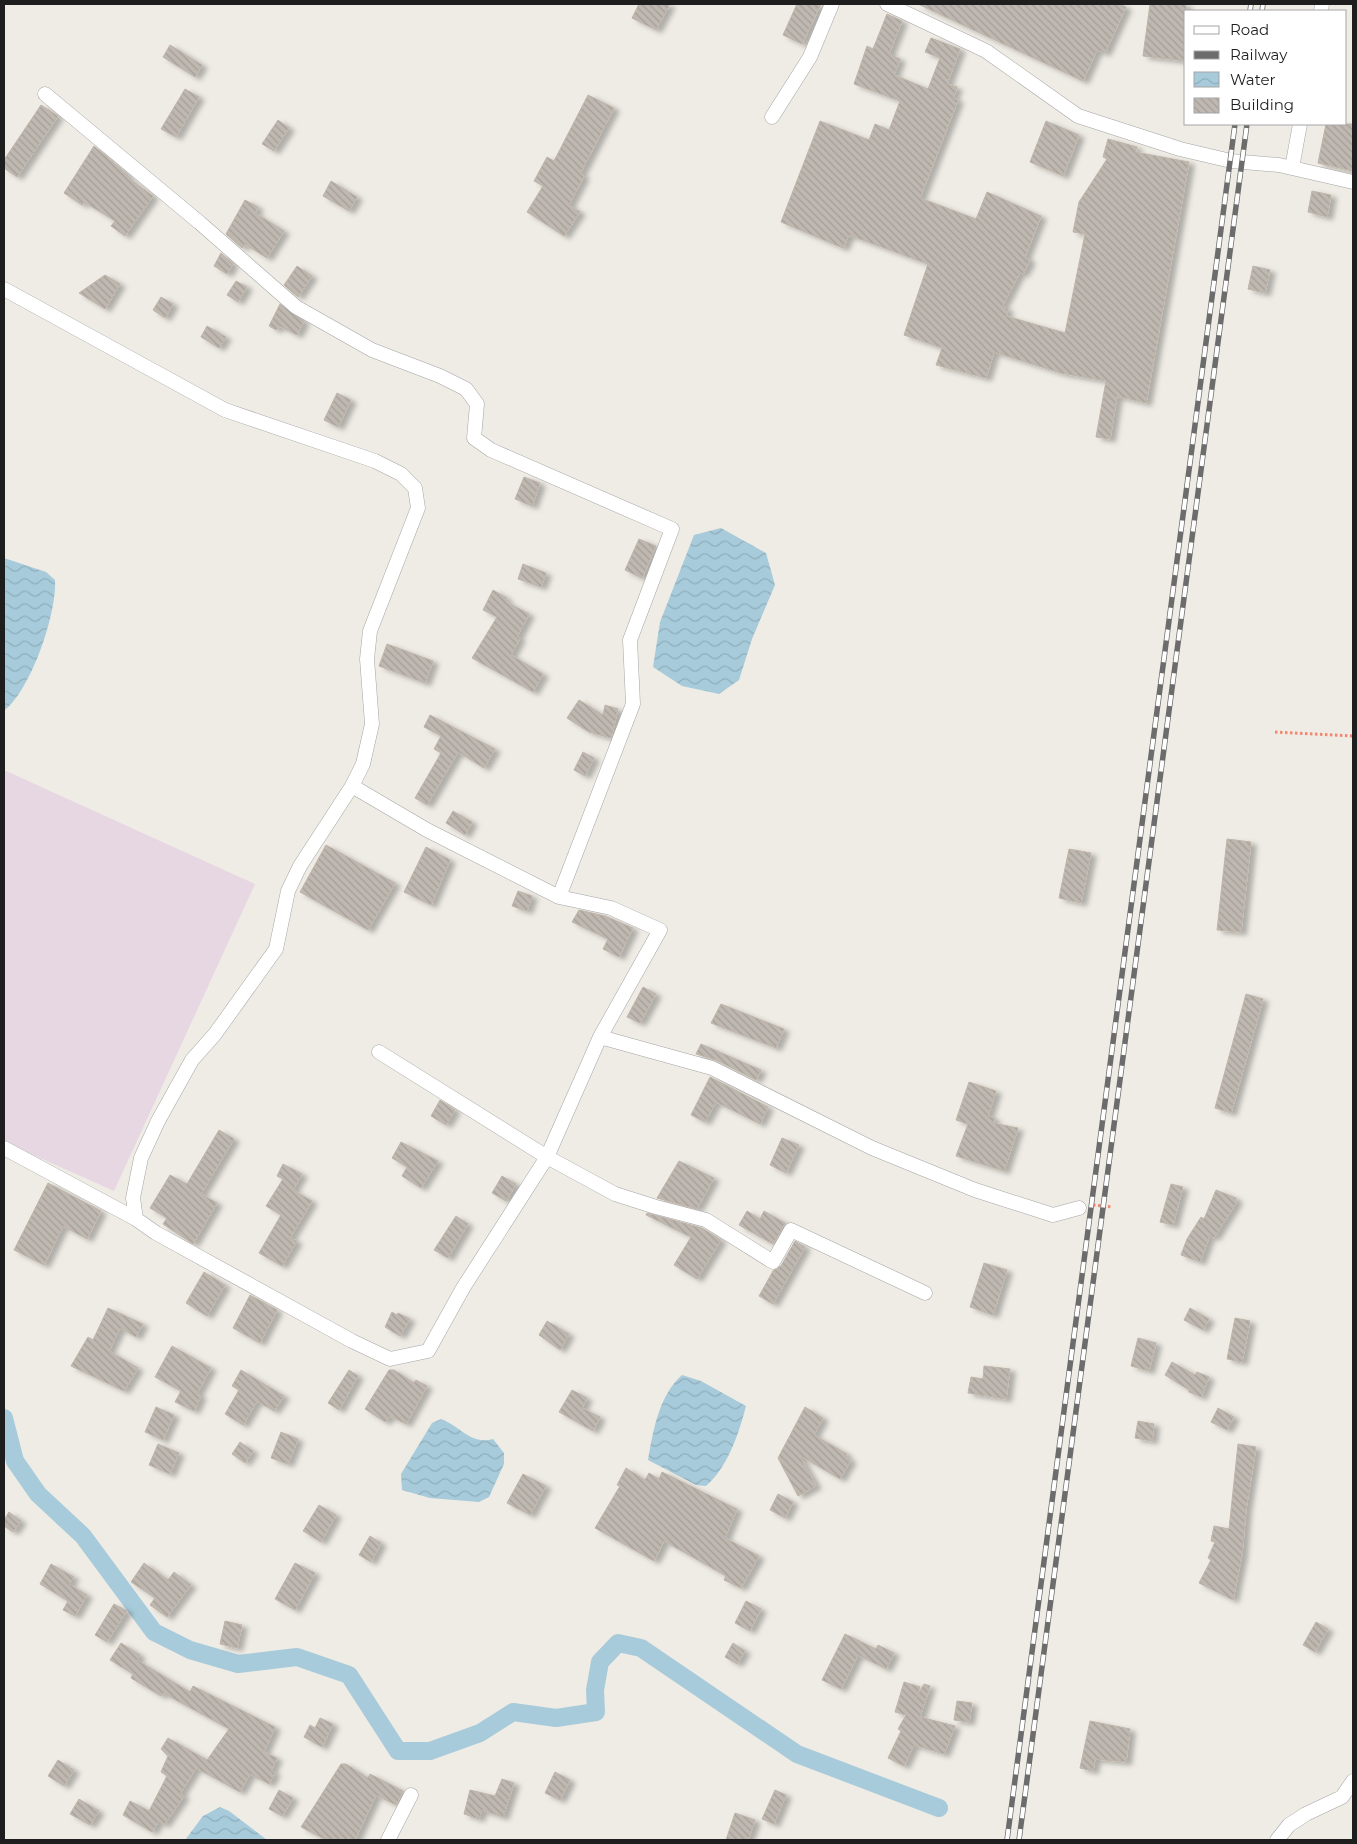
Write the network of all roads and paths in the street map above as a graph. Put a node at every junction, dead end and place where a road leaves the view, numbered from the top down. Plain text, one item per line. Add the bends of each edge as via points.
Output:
1 (832, 4) edge
2 (887, 4) edge
3 (45, 94) dead end
4 (772, 118) dead end
5 (1300, 125) edge
6 (1292, 168) junction
7 (1353, 182) edge
8 (4, 289) edge
9 (1275, 732) dead end
10 (1353, 736) edge
11 (352, 786) junction
12 (559, 897) junction
13 (600, 1037) junction
14 (379, 1052) dead end
15 (4, 1148) edge
16 (547, 1157) junction
17 (1112, 1206) dead end
18 (1079, 1208) joint
19 (136, 1219) junction
20 (925, 1293) dead end
21 (1353, 1782) edge
22 (411, 1795) dead end
23 (388, 1840) edge
24 (1277, 1840) edge

1 - 4 street via 810,58
2 - 6 street via 986,51 1078,116 1222,159
3 - 12 street via 296,307 372,350 466,389 477,404 474,438 491,450 672,529 630,640 633,704
5 - 6 street
6 - 7 street
8 - 11 street via 225,410 375,461 401,474 415,488 418,508 370,631 367,659 372,724 364,764
9 - 10 path
11 - 12 street via 427,830
11 - 19 street via 288,891 276,949 216,1034 192,1060 158,1120 141,1158 134,1198
12 - 13 street via 611,908 660,930
13 - 16 street
13 - 18 street via 712,1068 872,1148 975,1190 1053,1215
14 - 16 street
15 - 19 street
16 - 19 street via 463,1288 428,1351 390,1359 156,1233
16 - 20 street via 615,1194 706,1220 773,1262 791,1230
17 - 18 path
21 - 24 street via 1342,1797 1290,1824
22 - 23 street

